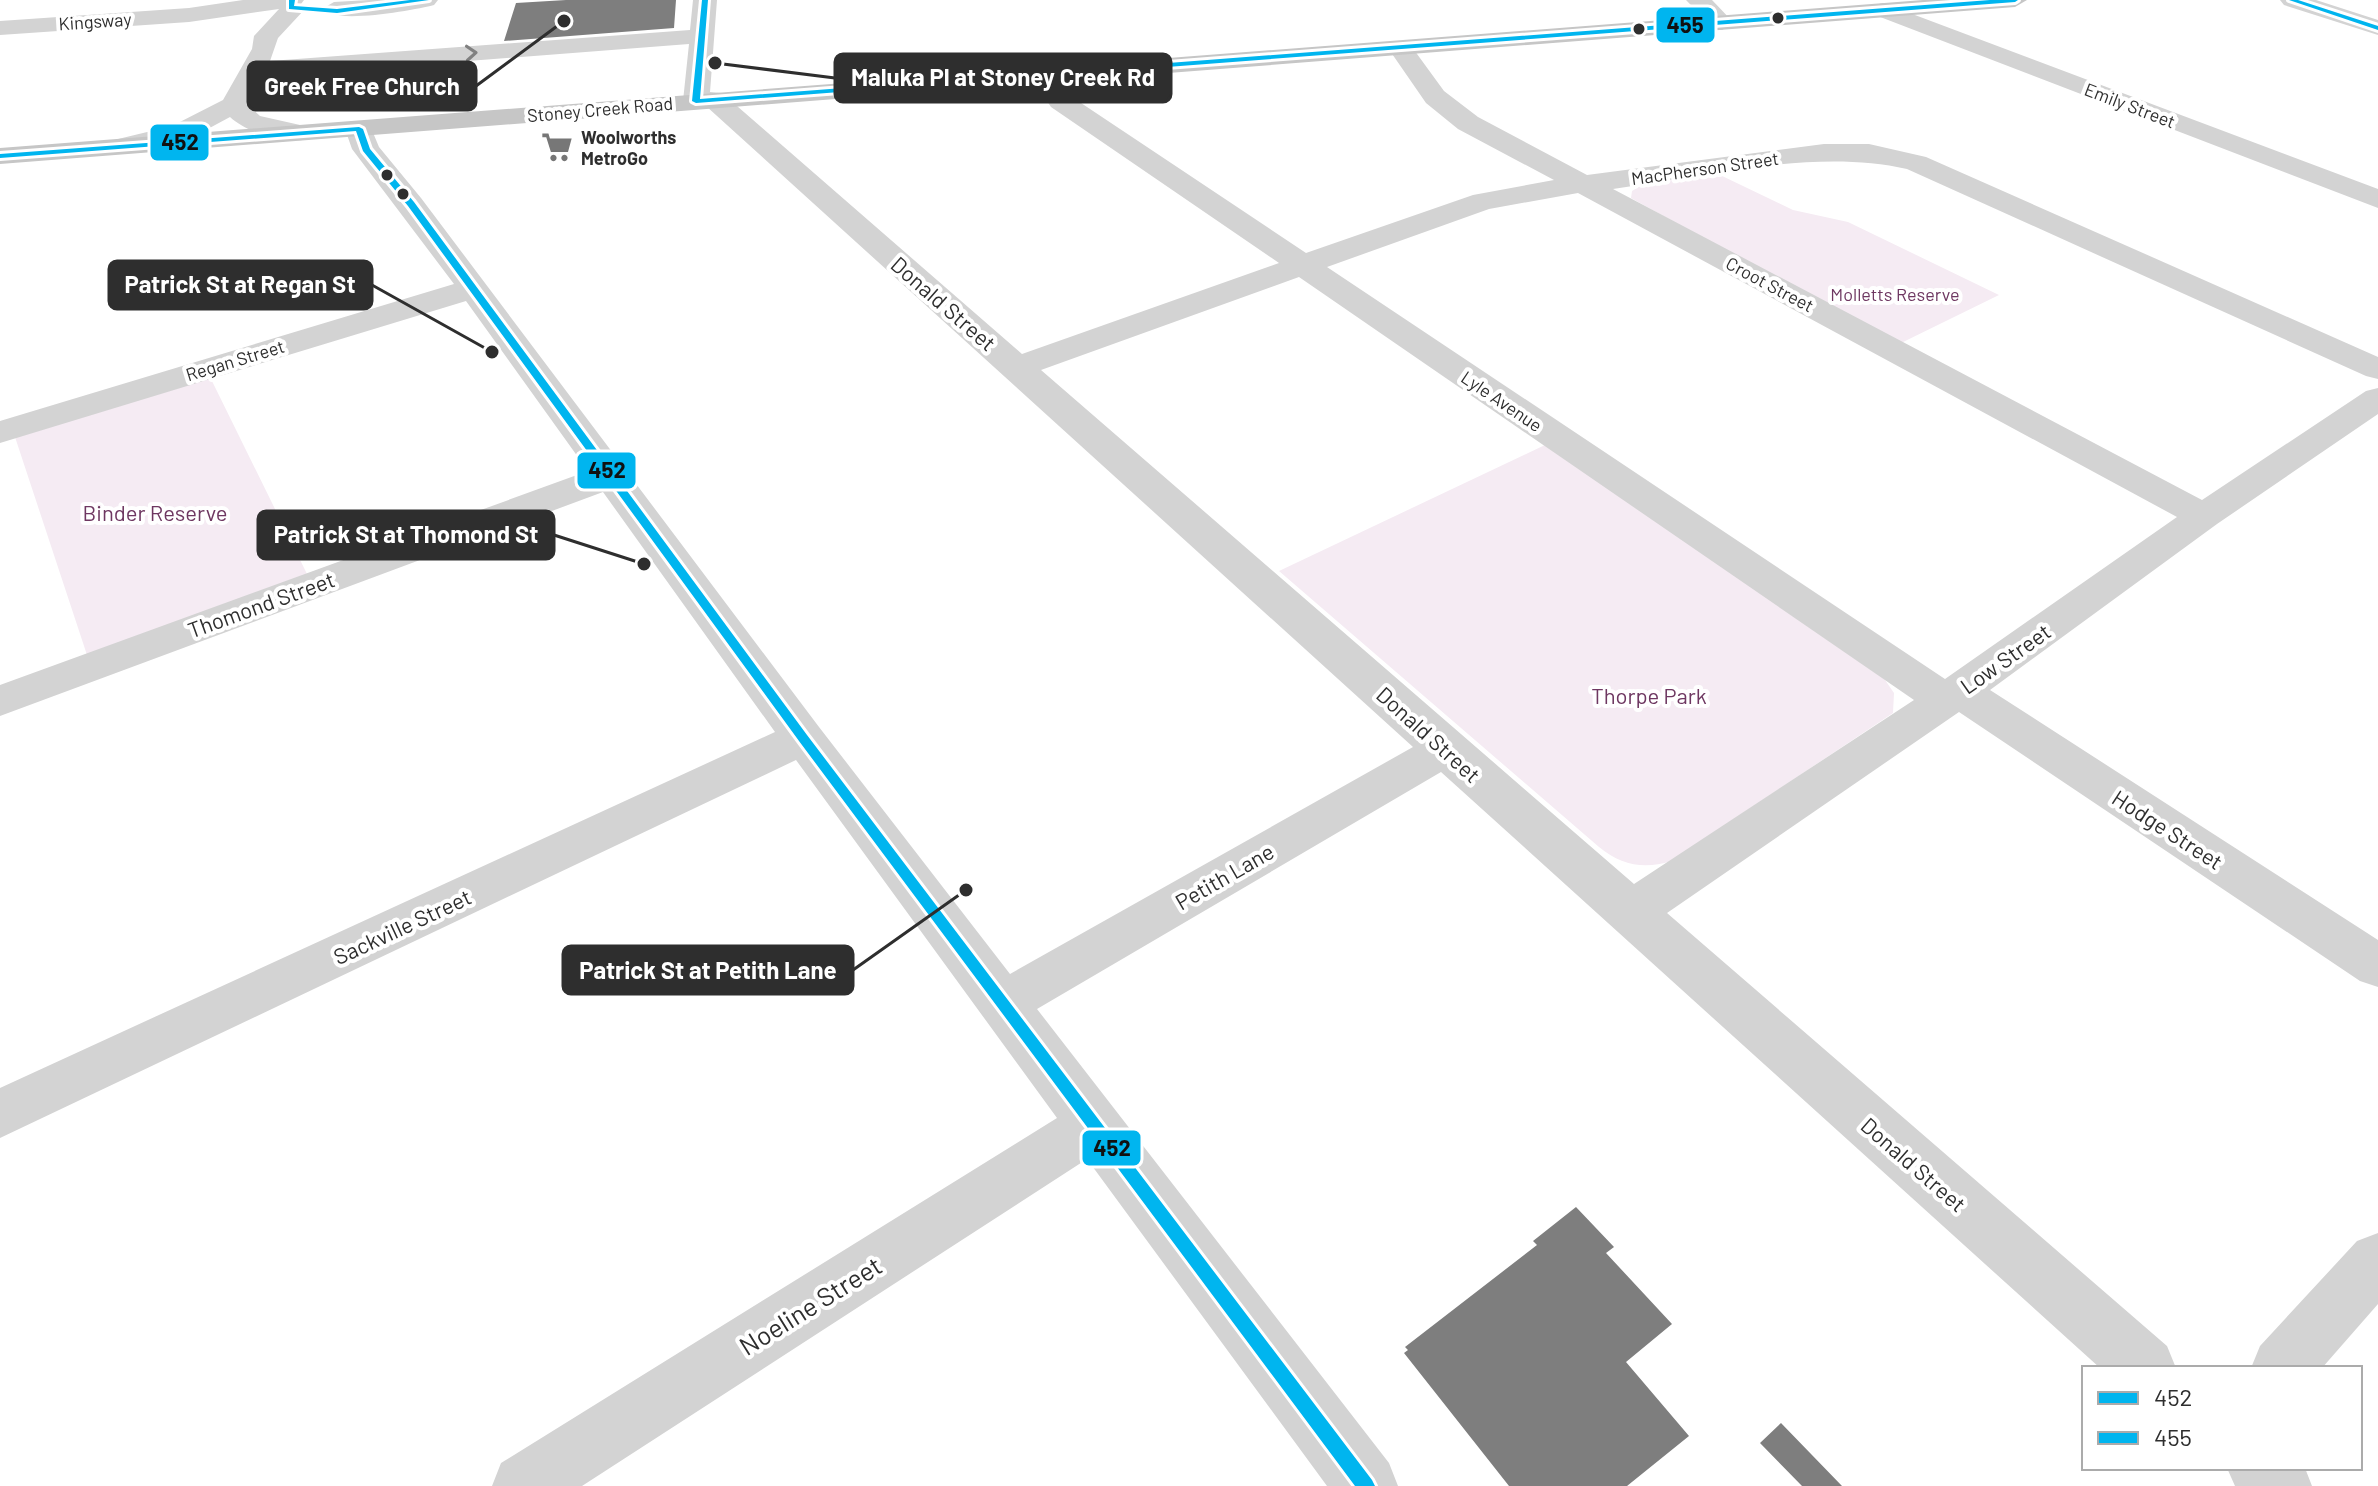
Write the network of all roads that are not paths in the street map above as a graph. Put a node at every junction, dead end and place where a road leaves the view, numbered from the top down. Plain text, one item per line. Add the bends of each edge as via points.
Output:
1 (426, 0) edge
2 (705, 0) edge
3 (1698, 0) edge
4 (2005, 0) edge
5 (2015, 0) edge
6 (2292, 0) edge
7 (292, 4) edge
8 (335, 7) edge
9 (1883, 10) junction
10 (245, 14) junction
11 (189, 15) junction
12 (1722, 23) junction
13 (0, 28) edge
14 (2378, 28) edge
15 (702, 36) junction
16 (1400, 48) junction
17 (261, 51) junction
18 (705, 100) junction
19 (1060, 101) dead end
20 (233, 105) junction
21 (359, 129) junction
22 (299, 133) junction
23 (124, 146) junction
24 (0, 156) edge
25 (1583, 184) junction
26 (2378, 199) edge
27 (1301, 266) junction
28 (471, 289) junction
29 (1017, 367) junction
30 (2378, 369) edge
31 (2378, 398) edge
32 (0, 432) edge
33 (613, 475) junction
34 (2204, 516) junction
35 (1952, 695) junction
36 (0, 701) edge
37 (803, 738) junction
38 (1446, 749) junction
39 (1629, 913) junction
40 (2378, 966) edge
41 (1002, 1004) junction
42 (0, 1114) edge
43 (1096, 1123) junction
44 (2378, 1261) edge
45 (2143, 1366) edge
46 (2284, 1366) edge
47 (2261, 1470) edge
48 (524, 1486) edge
49 (1366, 1486) edge
50 (2280, 1486) edge

1 - 8 street
2 - 15 street
3 - 12 street
4 - 5 main road, Stoney Creek Road
4 - 9 main road, Stoney Creek Road
6 - 14 street
7 - 8 street
7 - 10 street, Kingsway
7 - 11 street, Kingsway
7 - 17 street
8 - 17 street via 294,23
9 - 12 main road, Stoney Creek Road
9 - 26 street, Emily Street
10 - 11 street, Kingsway
10 - 17 street via 263,24
11 - 13 street, Kingsway
12 - 16 main road, Stoney Creek Road
17 -> 15 street
15 - 18 street
16 - 18 main road, Stoney Creek Road
16 - 25 street, Croot Street via 1450,110
17 - 20 street
18 - 21 main road, Stoney Creek Road
18 - 29 street, Donald Street
19 - 27 street, Lyle Avenue
20 - 22 street via 251,122
20 - 23 street via 181,132
21 - 22 main road, Stoney Creek Road
21 - 28 street via 366,149
22 - 23 main road, Stoney Creek Road
23 - 24 main road, Stoney Creek Road
25 - 27 street, MacPherson Street via 1483,201
25 - 30 street, MacPherson Street via 1824,152 1893,156
25 - 34 street, Croot Street
27 - 29 street, MacPherson Street
27 - 35 street, Lyle Avenue
28 - 32 street, Regan Street
28 - 33 street
29 - 38 street, Donald Street
31 - 34 street, Low Street
33 - 36 street, Thomond Street
33 - 37 street
34 - 35 street, Low Street
35 - 39 street, Low Street
35 - 40 street, Hodge Street
37 - 41 street
37 - 42 street, Sackville Street
38 - 39 street, Donald Street
38 - 41 street, Petith Lane
39 - 45 street, Donald Street
41 - 43 street
43 - 48 street, Noeline Street
43 - 49 street
44 - 46 street
47 - 50 street

